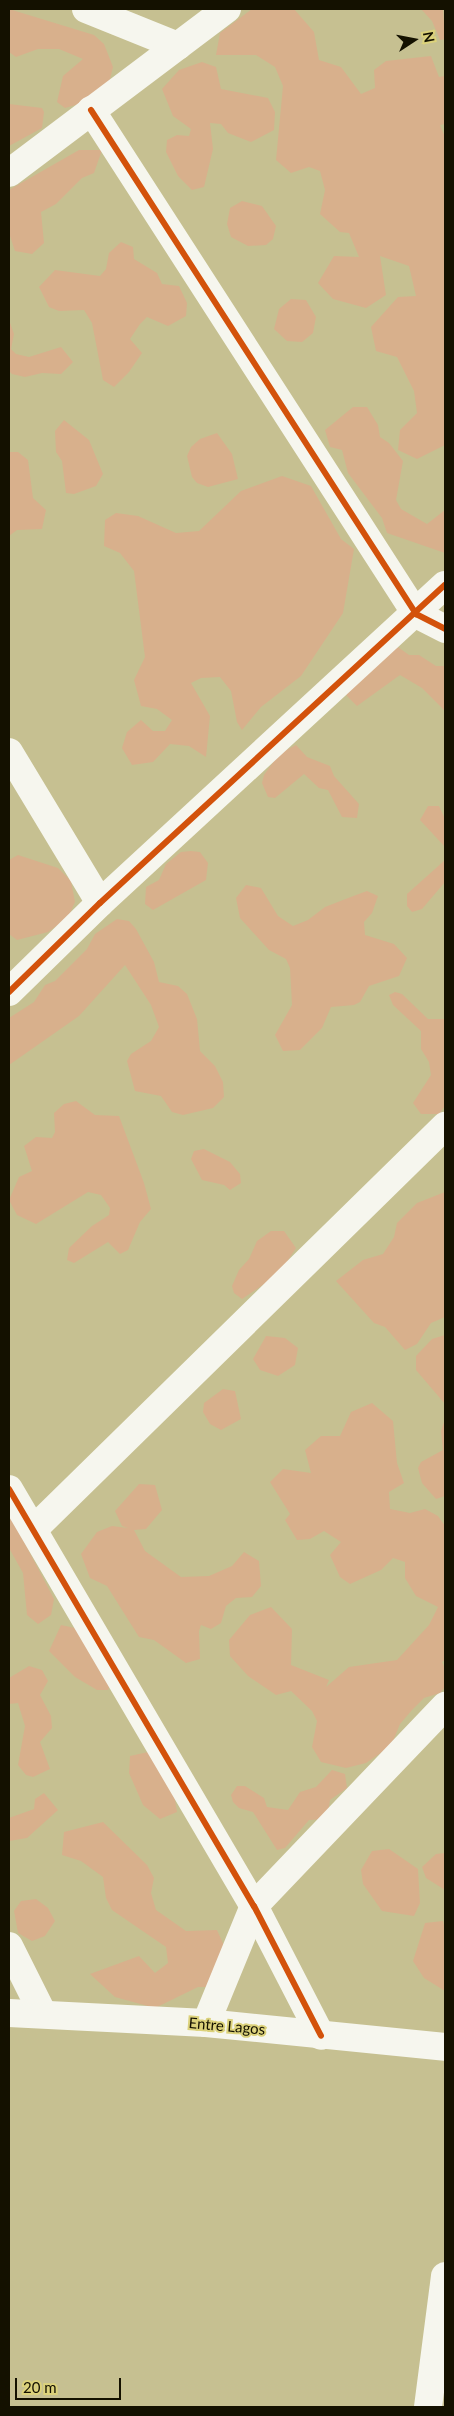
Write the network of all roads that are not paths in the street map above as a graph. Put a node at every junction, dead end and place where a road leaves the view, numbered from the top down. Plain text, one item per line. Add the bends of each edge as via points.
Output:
1 (86, 9) edge
2 (227, 9) edge
3 (178, 46) junction
4 (91, 110) junction
5 (9, 173) edge
6 (445, 585) edge
7 (416, 614) junction
8 (445, 629) edge
9 (9, 752) edge
10 (100, 903) junction
11 (9, 992) edge
12 (445, 1126) edge
13 (9, 1489) edge
14 (34, 1529) junction
15 (445, 1706) edge
16 (254, 1906) junction
17 (9, 1946) edge
18 (9, 2012) edge
19 (42, 2014) junction
20 (206, 2023) junction
21 (321, 2036) junction
22 (445, 2047) edge
23 (445, 2276) edge
24 (428, 2407) edge

1 - 3 street
2 - 3 street
3 - 4 street
4 - 5 street
4 - 7 street
6 - 7 street
7 - 8 street
7 - 10 street
9 - 10 street
10 - 11 street
12 - 14 street
13 - 14 street
14 - 16 street
15 - 16 street
16 - 20 street
16 - 21 street
17 - 19 street
18 - 19 street, Entre Lagos
19 - 20 street, Entre Lagos
20 - 21 street, Entre Lagos
21 - 22 street, Entre Lagos
23 - 24 street

